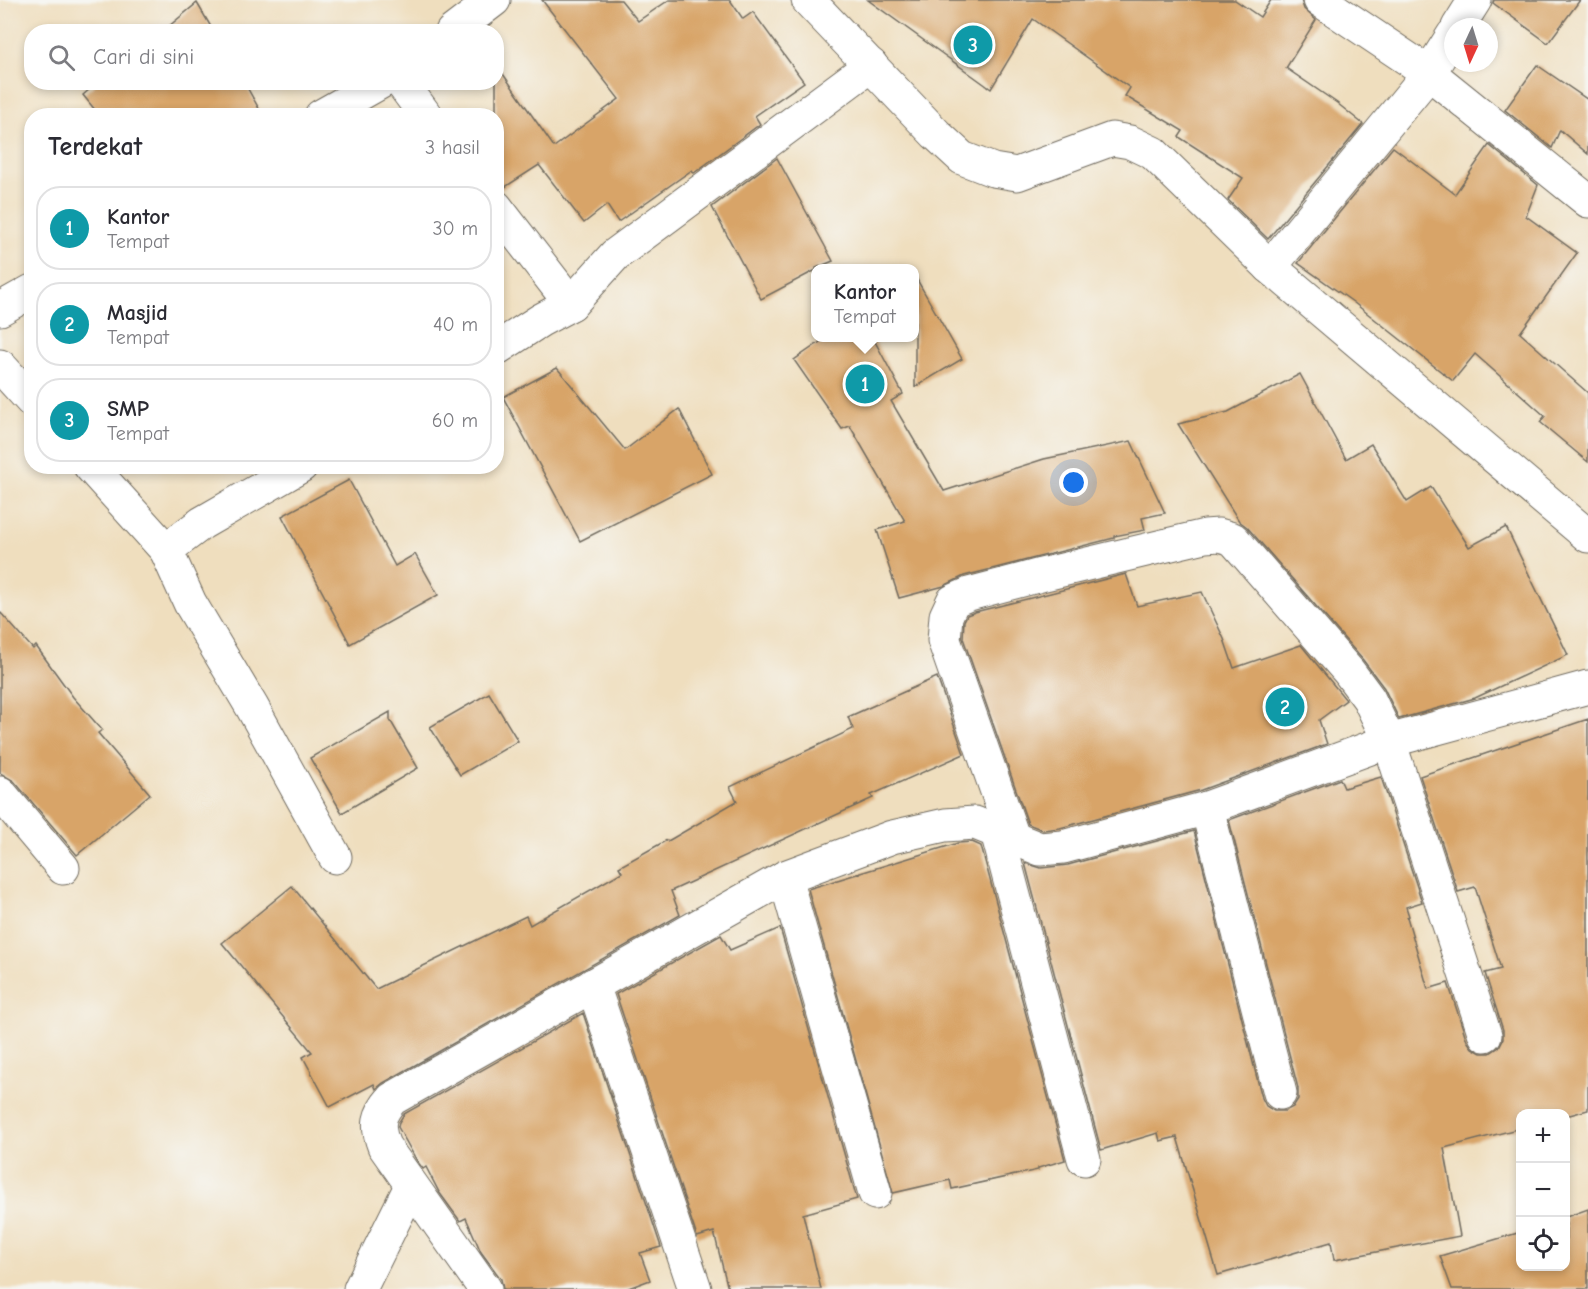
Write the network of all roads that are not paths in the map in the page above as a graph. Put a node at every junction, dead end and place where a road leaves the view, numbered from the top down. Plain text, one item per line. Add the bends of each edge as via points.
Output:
1 (494, 0) edge
2 (808, 0) edge
3 (1320, 0) edge
4 (1475, 0) edge
5 (1464, 18) edge
6 (462, 24) edge
7 (1444, 49) edge
8 (871, 65) junction
9 (1429, 73) junction
10 (367, 90) edge
11 (407, 90) edge
12 (335, 108) edge
13 (420, 108) edge
14 (1588, 201) edge
15 (504, 217) edge
16 (1270, 267) junction
17 (24, 296) edge
18 (571, 304) junction
19 (0, 309) edge
20 (504, 344) edge
21 (0, 366) edge
22 (24, 392) edge
23 (97, 474) edge
24 (287, 474) edge
25 (1588, 536) edge
26 (166, 550) junction
27 (1588, 687) edge
28 (1389, 741) junction
29 (0, 793) edge
30 (1207, 808) junction
31 (1005, 836) junction
32 (335, 857) dead end
33 (63, 868) dead end
34 (785, 878) junction
35 (593, 985) junction
36 (1485, 1035) dead end
37 (1280, 1093) dead end
38 (1084, 1159) dead end
39 (411, 1186) junction
40 (875, 1193) dead end
41 (360, 1289) edge
42 (485, 1289) edge
43 (695, 1289) edge

1 - 6 street
2 - 8 street
3 - 9 street
4 - 5 street
7 - 9 street
8 - 16 street via 962,158 993,170 1017,174 1112,139 1153,153
8 - 18 street via 615,255
9 - 14 street
9 - 16 street
10 - 12 street
11 - 13 street
15 - 18 street
16 - 25 street
17 - 19 street
18 - 20 street
21 - 22 street
23 - 26 street
24 - 26 street via 202,523
26 - 32 street via 190,603
27 - 28 street
28 - 30 street
28 - 31 street via 1370,699 1233,539 1205,536 1041,574 969,594 952,602 946,616 944,639
28 - 36 street
29 - 33 street
30 - 31 street via 1063,847 1040,849
30 - 37 street
31 - 34 street via 975,823 945,825 892,837
31 - 38 street
34 - 35 street
34 - 40 street
35 - 39 street via 393,1099 380,1112 379,1133 384,1146
35 - 43 street
39 - 41 street
39 - 42 street

